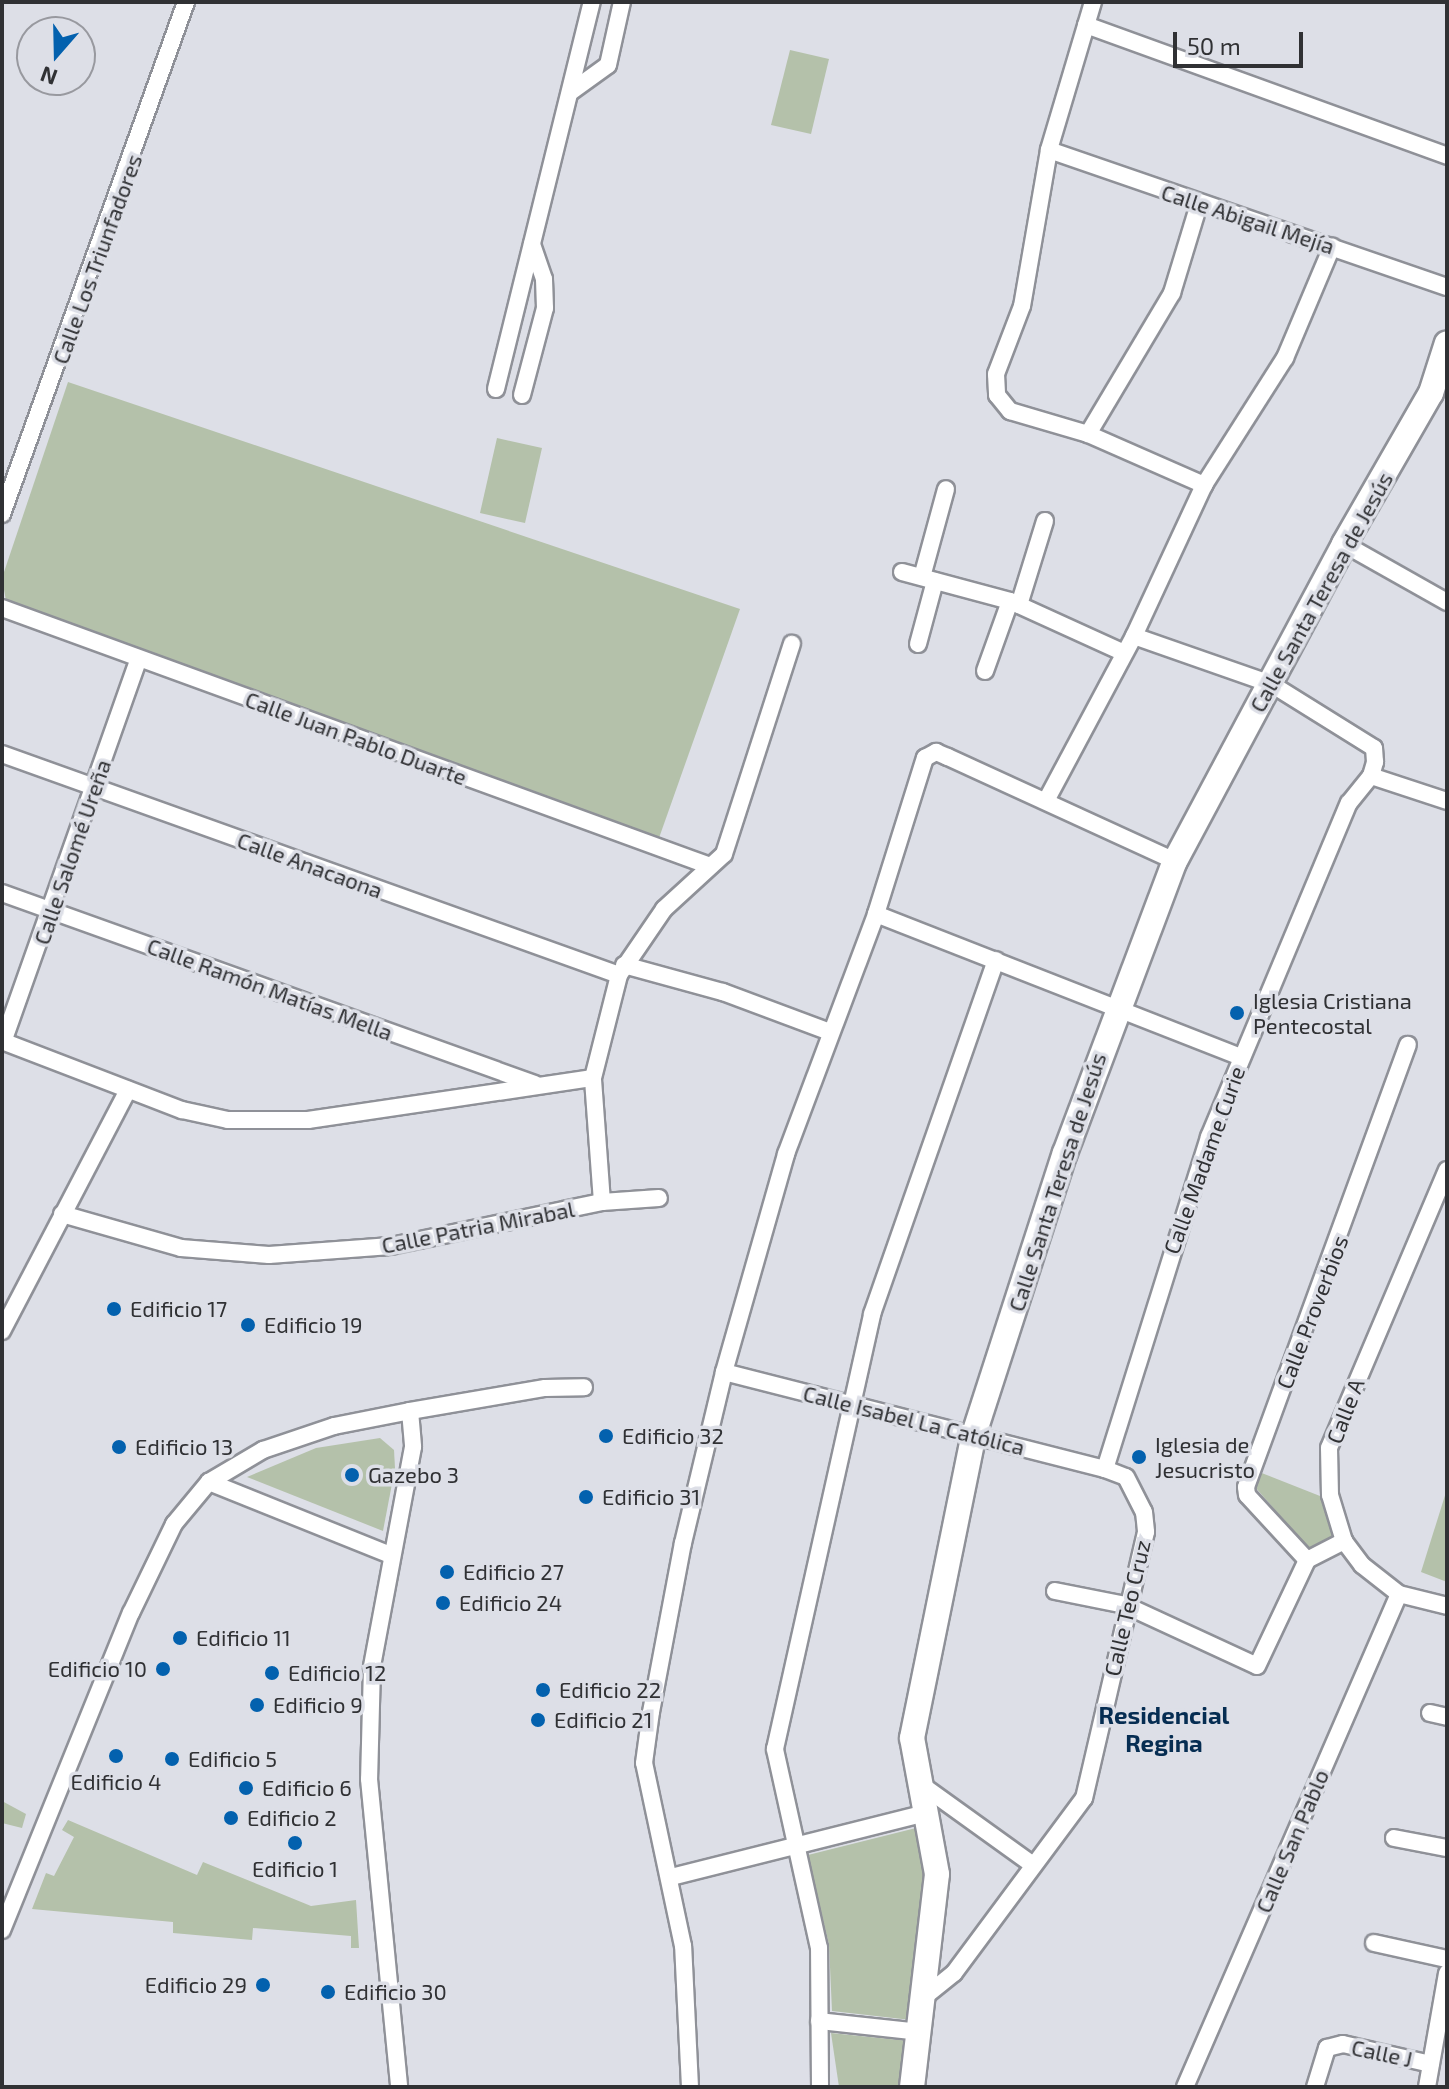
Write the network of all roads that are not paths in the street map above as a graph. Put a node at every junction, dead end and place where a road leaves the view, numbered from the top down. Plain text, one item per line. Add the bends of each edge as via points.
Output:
1 (186, 2) edge
2 (592, 2) edge
3 (622, 2) edge
4 (1093, 2) edge
5 (1086, 25) junction
6 (572, 91) junction
7 (1049, 150) junction
8 (1447, 156) edge
9 (1199, 204) junction
10 (532, 244) junction
11 (1332, 247) junction
12 (1447, 287) edge
13 (1447, 343) edge
14 (496, 389) dead end
15 (522, 395) dead end
16 (1088, 434) junction
17 (1204, 485) junction
18 (946, 489) dead end
19 (2, 514) edge
20 (1045, 521) dead end
21 (1344, 544) junction
22 (902, 572) dead end
23 (928, 579) junction
24 (1447, 602) edge
25 (1015, 603) junction
26 (2, 608) edge
27 (1134, 636) junction
28 (792, 644) dead end
29 (918, 644) dead end
30 (1124, 653) junction
31 (138, 661) junction
32 (985, 671) dead end
33 (1271, 684) junction
34 (2, 754) edge
35 (1371, 776) junction
36 (94, 789) junction
37 (1047, 799) junction
38 (1447, 801) edge
39 (1175, 861) junction
40 (710, 866) junction
41 (2, 893) edge
42 (52, 911) junction
43 (876, 914) junction
44 (996, 960) junction
45 (622, 970) junction
46 (1115, 1009) junction
47 (830, 1032) junction
48 (3, 1042) edge
49 (1408, 1045) dead end
50 (1240, 1057) junction
51 (593, 1078) junction
52 (539, 1085) junction
53 (128, 1090) junction
54 (1447, 1170) edge
55 (659, 1198) dead end
56 (602, 1202) junction
57 (62, 1214) junction
58 (2, 1330) edge
59 (724, 1372) junction
60 (584, 1387) dead end
61 (848, 1403) junction
62 (410, 1411) junction
63 (974, 1434) junction
64 (1105, 1469) junction
65 (209, 1482) junction
66 (1344, 1541) junction
67 (391, 1555) junction
68 (1307, 1560) junction
69 (1055, 1591) dead end
70 (1399, 1594) junction
71 (1125, 1605) junction
72 (1447, 1606) edge
73 (1430, 1713) dead end
74 (1447, 1717) edge
75 (917, 1782) junction
76 (926, 1813) junction
77 (1394, 1838) dead end
78 (794, 1847) junction
79 (1447, 1848) edge
80 (1033, 1865) junction
81 (671, 1877) junction
82 (2, 1930) edge
83 (1374, 1943) dead end
84 (1447, 1959) edge
85 (1447, 1973) edge
86 (926, 1996) junction
87 (819, 2021) junction
88 (921, 2032) junction
89 (1431, 2064) junction
90 (399, 2087) edge
91 (690, 2087) edge
92 (820, 2087) edge
93 (912, 2087) edge
94 (1185, 2087) edge
95 (1315, 2087) edge
96 (1427, 2087) edge

1 - 19 street, Calle Los Triunfadores
2 - 6 street
3 - 6 street via 608,65
4 - 5 street
5 - 7 street
5 - 8 street
6 - 10 street
7 - 9 street, Calle Abigail Mejía
7 - 16 street via 1022,306 996,374 997,395 1010,411
9 - 11 street, Calle Abigail Mejía
9 - 16 street via 1172,293
10 - 14 street
10 - 15 street via 544,279 545,308
11 - 12 street, Calle Abigail Mejía
11 - 17 street via 1285,358
13 - 21 street, Calle Santa Teresa de Jesús via 1431,393
16 - 17 street
17 - 27 street
18 - 23 street
20 - 25 street
21 - 24 street
21 - 33 street, Calle Santa Teresa de Jesús
22 - 23 street
23 - 25 street
23 - 29 street
25 - 30 street
25 - 32 street
26 - 31 street, Calle Juan Pablo Duarte
27 - 30 street
27 - 33 street
28 - 40 street via 731,836 724,854
30 - 37 street
31 - 36 street, Calle Salomé Ureña
31 - 40 street, Calle Juan Pablo Duarte
33 - 35 street via 1374,748
33 - 39 street, Calle Santa Teresa de Jesús
34 - 36 street, Calle Anacaona
35 - 38 street
35 - 50 street, Calle Madame Curie via 1349,803
36 - 42 street, Calle Salomé Ureña
36 - 45 street, Calle Anacaona
37 - 39 street
37 - 43 street via 936,752 925,758
39 - 46 street, Calle Santa Teresa de Jesús
40 - 45 street via 664,909
41 - 42 street, Calle Ramón Matías Mella
42 - 48 street, Calle Salomé Ureña
42 - 52 street, Calle Ramón Matías Mella
43 - 44 street
43 - 47 street
44 - 46 street
44 - 61 street via 905,1211
45 - 47 street, Calle Anacaona via 711,988
45 - 51 street
46 - 50 street
46 - 63 street, Calle Santa Teresa de Jesús
47 - 59 street via 786,1154
48 - 53 street
49 - 68 street, Calle Proverbios via 1246,1487 1247,1495
50 - 64 street, Calle Madame Curie via 1172,1248
51 - 52 street
51 - 56 street
52 - 53 street via 308,1120 228,1120
53 - 57 street
54 - 66 street, Calle A via 1329,1448 1330,1495
55 - 56 street, Calle Patria Mirabal
56 - 57 street, Calle Patria Mirabal via 391,1246 269,1255 181,1248
57 - 58 street
59 - 61 street, Calle Isabel La Católica
59 - 81 street via 683,1543 644,1763
60 - 62 street via 502,1394
61 - 63 street, Calle Isabel La Católica
61 - 78 street via 775,1749
62 - 65 street via 334,1426 263,1450
62 - 67 street via 413,1447
63 - 64 street, Calle Isabel La Católica
63 - 75 street, Calle Santa Teresa de Jesús via 912,1738
64 - 71 street, Calle Teo Cruz via 1126,1477 1144,1512 1146,1532
65 - 67 street
65 - 82 street via 174,1524 131,1613
66 - 68 street
66 - 70 street, Calle A via 1362,1565
67 - 90 street via 372,1667 369,1779
68 - 71 street via 1257,1666
69 - 71 street
70 - 72 street, Calle A
70 - 94 street, Calle San Pablo
71 - 80 street, Calle Teo Cruz via 1084,1798
73 - 74 street
75 - 76 street, Calle Santa Teresa de Jesús
75 - 80 street
76 - 78 street
76 - 86 street, Calle Santa Teresa de Jesús via 937,1874
77 - 79 street
78 - 81 street
78 - 87 street via 819,1948
80 - 86 street, Calle Teo Cruz via 954,1973
81 - 91 street via 683,1946
83 - 84 street
85 - 89 street
86 - 88 street, Calle Santa Teresa de Jesús
87 - 88 street
87 - 92 street
88 - 93 street, Calle Santa Teresa de Jesús
89 - 95 street, Calle J via 1343,2044 1327,2048
89 - 96 street

